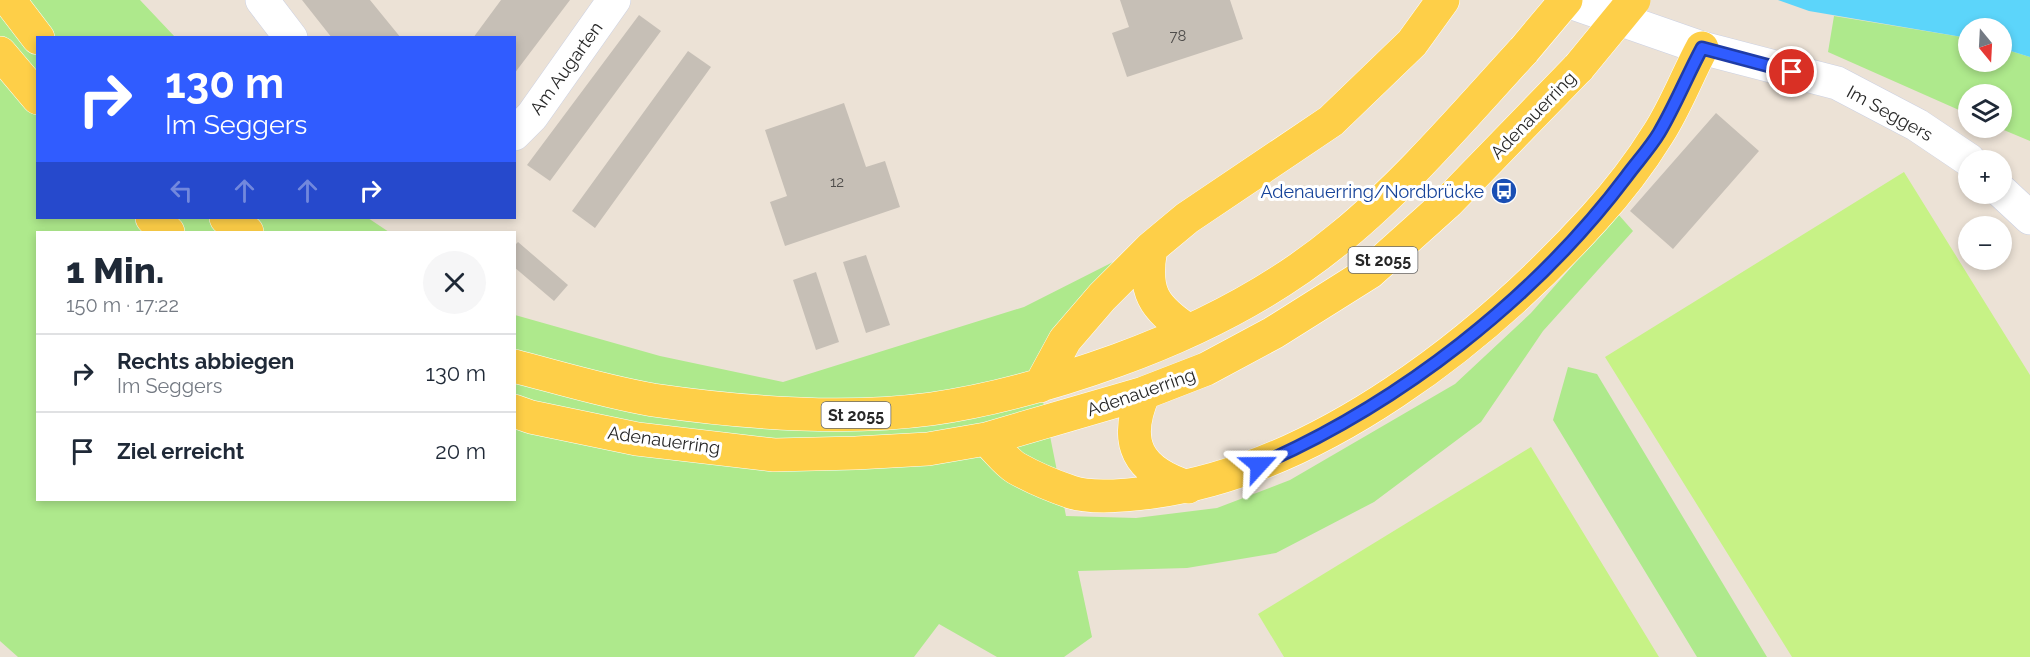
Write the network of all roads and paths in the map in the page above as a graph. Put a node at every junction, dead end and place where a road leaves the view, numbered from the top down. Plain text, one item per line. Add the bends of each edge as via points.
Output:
1 (9, 0) edge
2 (262, 0) edge
3 (614, 0) edge
4 (1443, 0) edge
5 (1565, 0) edge
6 (1634, 0) edge
7 (36, 36) edge
8 (289, 36) edge
9 (1702, 48) junction
10 (0, 53) edge
11 (36, 96) edge
12 (516, 132) edge
13 (1958, 153) edge
14 (2012, 201) edge
15 (2030, 218) edge
16 (153, 219) edge
17 (228, 219) edge
18 (167, 231) edge
19 (246, 231) edge
20 (1151, 248) junction
21 (1190, 332) junction
22 (516, 366) edge
23 (1040, 386) junction
24 (1144, 393) junction
25 (516, 412) edge
26 (986, 439) junction
27 (1188, 487) junction

1 - 7 main road
2 - 8 street
3 - 12 street, Am Augarten via 532,116
4 - 20 main road via 1412,44 1331,122 1187,218
5 - 9 street, Im Seggers
5 - 21 main road, Adenauerring / St 2055, bridge via 1524,50 1412,169 1341,237 1259,296
6 - 24 main road, Adenauerring / St 2055, bridge via 1579,67 1448,202 1370,272 1226,359
9 - 13 street, Im Seggers via 1837,83 1917,125
9 - 27 main road via 1659,134 1595,217 1512,301 1370,408 1259,465
10 - 11 main road
14 - 15 street
16 - 18 main road
17 - 19 main road
20 - 21 main road via 1146,273 1152,296 1173,321
20 - 23 main road via 1065,340
21 - 23 main road, Adenauerring / St 2055
22 - 23 main road, Adenauerring / St 2055 via 651,399 756,411 844,414 929,409
24 - 26 main road, Adenauerring / St 2055
24 - 27 main road via 1135,415 1134,434 1139,452 1162,479
25 - 26 main road, Adenauerring / St 2055 via 637,439 774,454 928,449
26 - 27 main road via 1015,467 1073,493 1128,495

